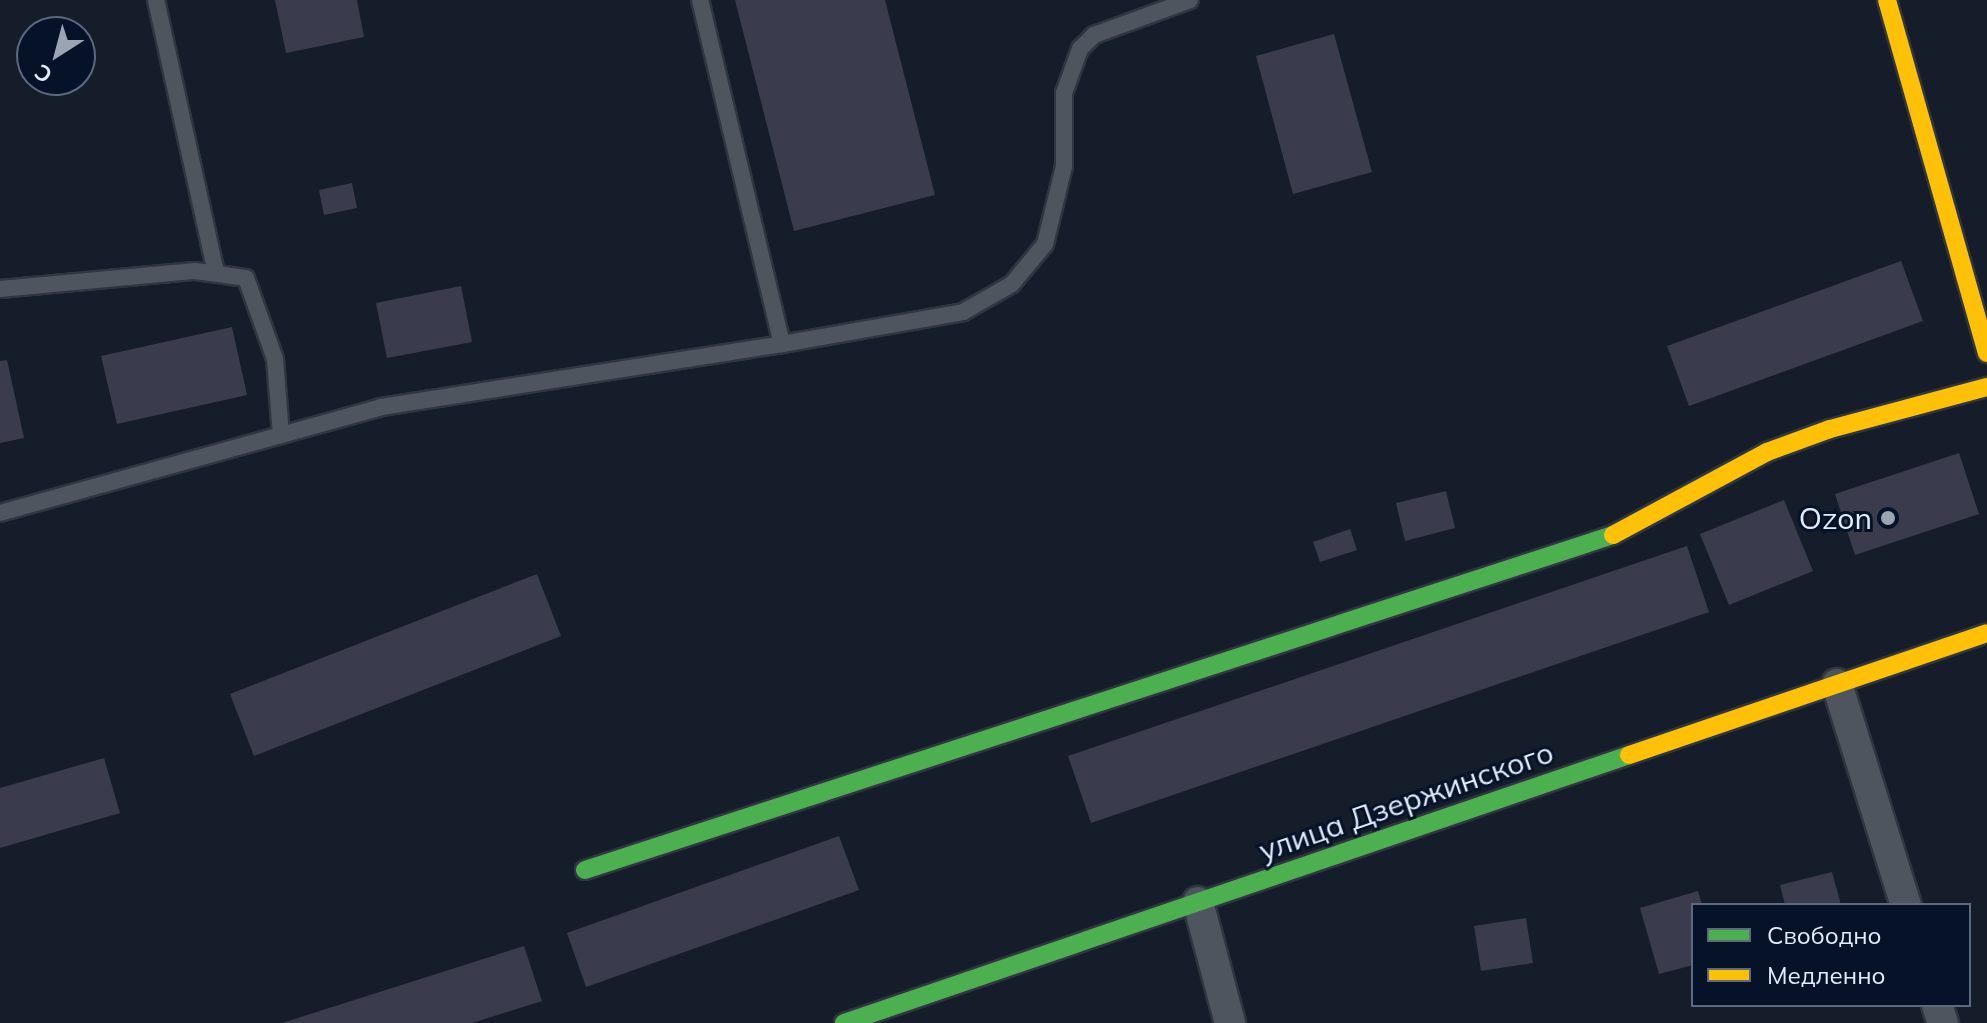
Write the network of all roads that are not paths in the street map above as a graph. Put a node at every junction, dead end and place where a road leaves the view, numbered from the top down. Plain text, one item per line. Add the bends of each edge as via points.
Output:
1 (156, 0) edge
2 (700, 0) edge
3 (1190, 0) edge
4 (1887, 0) edge
5 (216, 274) junction
6 (0, 289) edge
7 (782, 344) junction
8 (1987, 353) edge
9 (1987, 387) edge
10 (281, 435) junction
11 (0, 513) edge
12 (1987, 633) edge
13 (1837, 684) junction
14 (585, 870) dead end
15 (1198, 902) junction
16 (1905, 903) edge
17 (844, 1023) edge
18 (1230, 1023) edge

1 - 5 lane
2 - 7 lane
3 - 7 lane via 1094,35 1080,49 1064,93 1064,166 1045,244 1012,284 963,312
4 - 8 street
5 - 6 lane via 195,271
5 - 10 lane via 246,278 275,359
7 - 10 lane via 381,407
9 - 14 street via 1830,429 1767,452 1624,532
10 - 11 lane
12 - 13 street, улица Дзержинского
13 - 15 street, улица Дзержинского
13 - 16 street
15 - 17 street, улица Дзержинского
15 - 18 street

